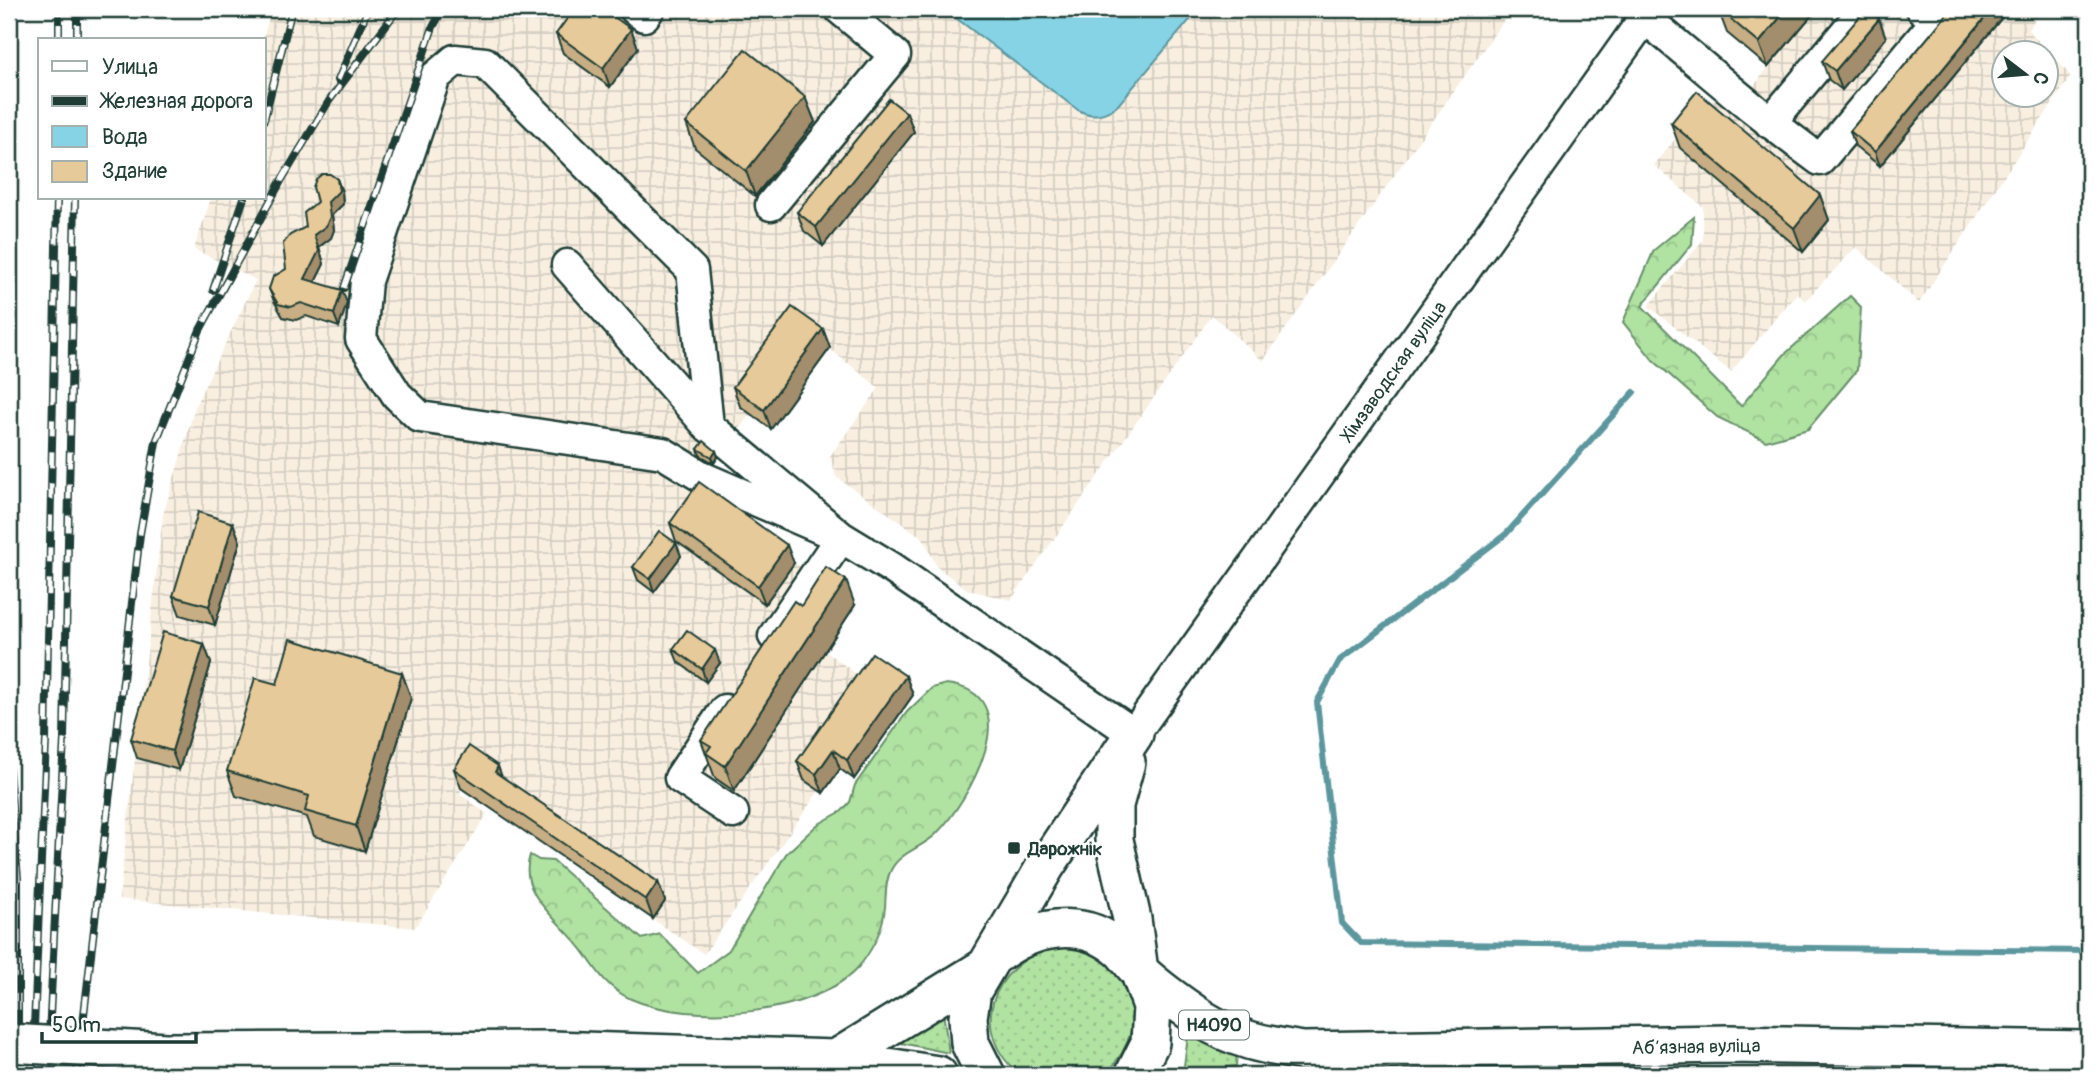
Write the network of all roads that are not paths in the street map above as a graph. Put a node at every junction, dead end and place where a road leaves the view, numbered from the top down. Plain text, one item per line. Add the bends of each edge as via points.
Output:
1 (635, 9) edge
2 (649, 9) edge
3 (840, 9) edge
4 (1865, 9) edge
5 (1923, 9) edge
6 (1648, 13) edge
7 (1770, 124) junction
8 (771, 205) dead end
9 (567, 265) dead end
10 (708, 426) junction
11 (841, 537) junction
12 (762, 655) edge
13 (739, 688) edge
14 (1134, 734) junction
15 (733, 813) dead end
16 (989, 962) junction
17 (1139, 971) junction
18 (9, 1043) edge
19 (2089, 1050) edge
20 (836, 1059) junction
21 (937, 1075) edge
22 (986, 1075) edge
23 (1135, 1075) edge

1 - 2 street via 644,16
3 - 8 street via 895,55
4 - 7 street
5 - 7 street via 1937,20 1820,160
6 - 7 street
6 - 14 street, Хімзаводская вуліца
9 - 10 street
10 - 11 street
10 - 11 street via 692,270 485,63 455,60 435,76 366,281 361,339 397,395 420,417 663,453 704,478
11 - 12 street
11 - 14 street
13 - 15 street via 680,778
14 - 16 main road via 1045,867
14 - 17 main road via 1114,805 1114,840
16 - 17 main road, Н4090 via 1024,936 1042,929 1070,928 1097,935 1120,950
16 - 20 main road, Н4090
16 - 22 main road via 972,991 968,1017 970,1042
17 - 19 main road, Абʼязная вуліца / Н4090 via 1202,1019 1243,1041 1303,1051 1729,1044
17 - 23 main road, Н4090 via 1152,1006 1150,1044
18 - 20 main road, bridge via 167,1052 551,1050
20 - 21 main road

